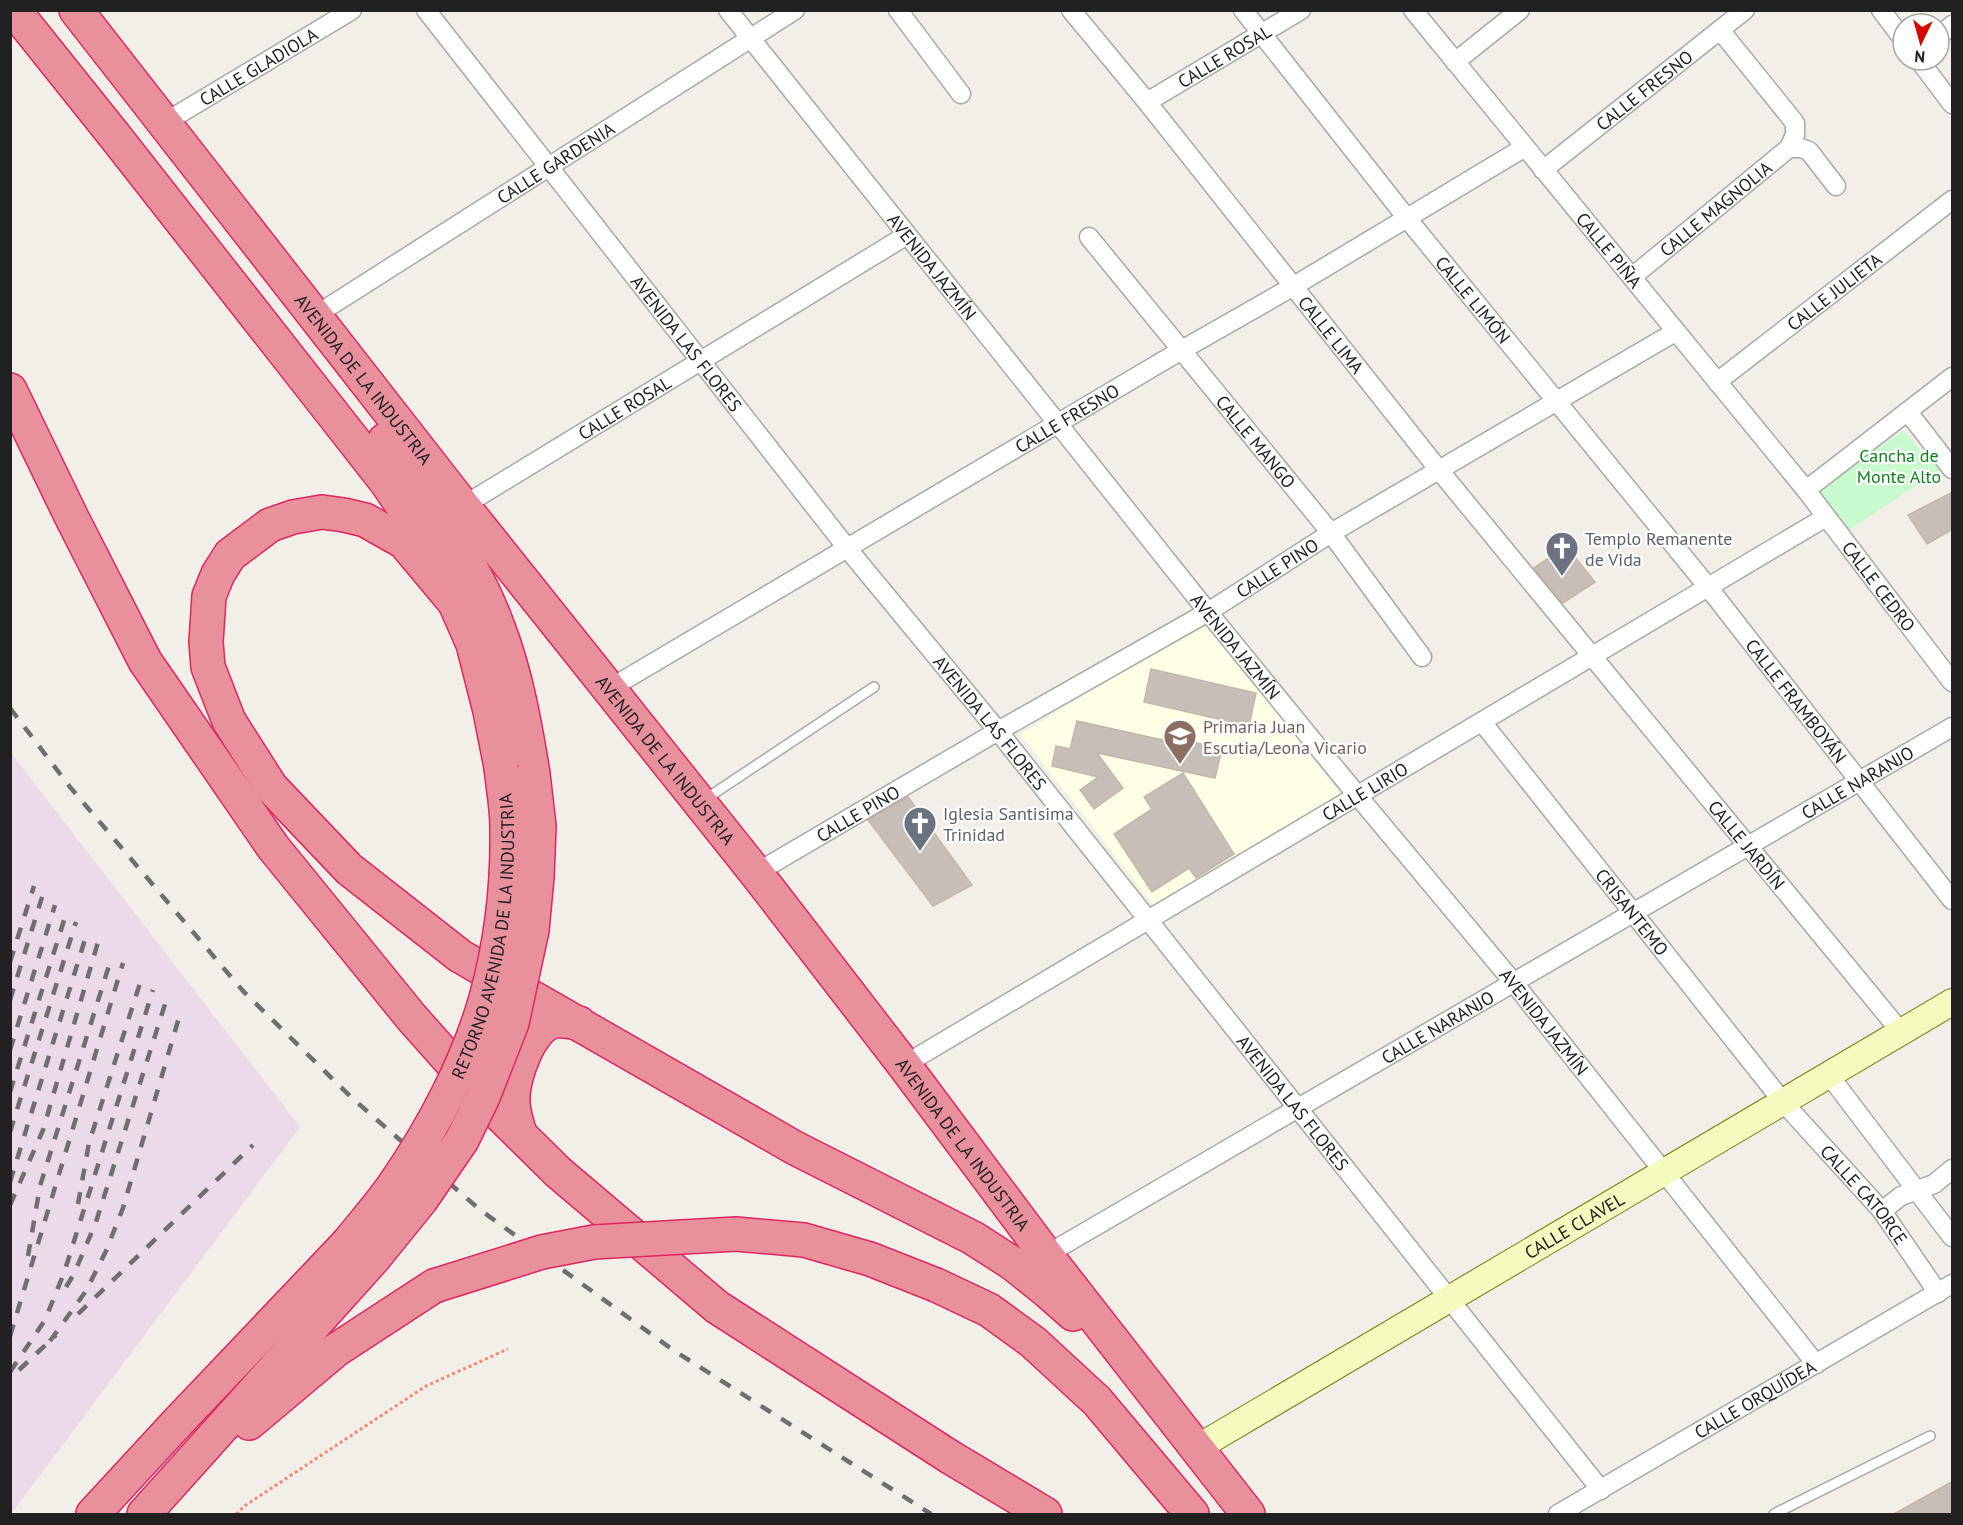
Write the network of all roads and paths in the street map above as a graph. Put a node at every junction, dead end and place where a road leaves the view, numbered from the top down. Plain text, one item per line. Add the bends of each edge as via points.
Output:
1 (14, 10) edge
2 (76, 10) edge
3 (352, 10) edge
4 (426, 10) edge
5 (728, 10) edge
6 (795, 10) edge
7 (898, 10) edge
8 (1071, 10) edge
9 (1244, 10) edge
10 (1301, 10) edge
11 (1413, 10) edge
12 (1521, 10) edge
13 (1745, 10) edge
14 (1881, 10) edge
15 (1891, 23) edge
16 (1720, 30) junction
17 (1262, 33) junction
18 (751, 39) junction
19 (1455, 62) junction
20 (1928, 72) edge
21 (961, 94) dead end
22 (1147, 102) junction
23 (1953, 104) edge
24 (164, 123) junction
25 (1792, 142) junction
26 (1525, 147) junction
27 (549, 167) junction
28 (1543, 170) junction
29 (1836, 186) dead end
30 (1953, 200) edge
31 (1406, 217) junction
32 (907, 235) junction
33 (1089, 237) dead end
34 (1632, 277) junction
35 (1294, 286) junction
36 (316, 315) junction
37 (1675, 332) junction
38 (1180, 351) junction
39 (701, 361) junction
40 (1953, 377) edge
41 (1718, 382) junction
42 (10, 390) edge
43 (1556, 400) junction
44 (1908, 412) junction
45 (1058, 423) junction
46 (1953, 469) edge
47 (1439, 470) junction
48 (1806, 490) junction
49 (463, 506) junction
50 (1826, 517) junction
51 (1331, 533) junction
52 (847, 548) junction
53 (1708, 587) junction
54 (455, 603) junction
55 (1208, 612) junction
56 (1592, 656) junction
57 (1422, 657) dead end
58 (1953, 682) edge
59 (874, 687) dead end
60 (609, 688) junction
61 (1482, 722) junction
62 (1953, 727) edge
63 (998, 731) junction
64 (1860, 781) junction
65 (1357, 795) junction
66 (700, 802) junction
67 (1749, 847) junction
68 (756, 873) junction
69 (1953, 900) edge
70 (1634, 914) junction
71 (1148, 920) junction
72 (1514, 983) junction
73 (1953, 1002) edge
74 (579, 1023) junction
75 (1901, 1032) junction
76 (904, 1065) junction
77 (1829, 1075) junction
78 (1783, 1102) junction
79 (1297, 1109) junction
80 (520, 1134) junction
81 (1953, 1169) edge
82 (1664, 1173) junction
83 (1917, 1190) junction
84 (1882, 1211) junction
85 (1953, 1237) edge
86 (361, 1251) junction
87 (1046, 1255) junction
88 (1945, 1289) edge
89 (1449, 1299) junction
90 (508, 1349) dead end
91 (1816, 1364) junction
92 (1139, 1374) junction
93 (1930, 1436) dead end
94 (1197, 1448) junction
95 (1601, 1490) junction
96 (153, 1505) edge
97 (93, 1515) edge
98 (236, 1515) edge
99 (1045, 1515) edge
100 (1192, 1515) edge
101 (1248, 1515) edge
102 (1558, 1515) edge
103 (1774, 1515) edge

1 - 54 highway via 387,483 412,520
2 - 24 highway, AVENIDA DE LA INDUSTRIA
3 - 24 street, CALLE GLADIOLA
4 - 27 street, AVENIDA LAS FLORES
5 - 18 street, AVENIDA JAZMÍN
6 - 18 street, CALLE GARDENIA
7 - 21 street
8 - 22 street, CALLE LIMA
9 - 17 street, CALLE LIMÓN
10 - 17 street, CALLE ROSAL
11 - 19 street, CALLE PIÑA
12 - 19 street
13 - 16 street, CALLE FRESNO
14 - 15 street
16 - 25 street via 1795,123
16 - 28 street, CALLE FRESNO
17 - 22 street, CALLE ROSAL
17 - 31 street, CALLE LIMÓN
18 - 27 street, CALLE GARDENIA
18 - 32 street, AVENIDA JAZMÍN
19 - 26 street, CALLE PIÑA
20 - 23 street
22 - 35 street, CALLE LIMA
24 - 36 highway, AVENIDA DE LA INDUSTRIA
25 - 29 street via 1809,151
25 - 34 street, CALLE MAGNOLIA
26 - 28 street, CALLE PIÑA
26 - 31 street, CALLE FRESNO
27 - 36 street, CALLE GARDENIA
27 - 39 street, AVENIDA LAS FLORES
28 - 34 street, CALLE PIÑA
30 - 41 street, CALLE JULIETA
31 - 35 street, CALLE FRESNO
31 - 43 street, CALLE LIMÓN
32 - 39 street, CALLE ROSAL
32 - 45 street, AVENIDA JAZMÍN
33 - 38 street, CALLE MANGO
34 - 37 street, CALLE PIÑA
35 - 38 street, CALLE FRESNO
35 - 47 street, CALLE LIMA
36 - 49 highway, AVENIDA DE LA INDUSTRIA
36 - 86 highway, bridge via 334,369 440,516 498,627 525,724 539,826 532,930 512,1023 483,1097 462,1140 421,1200
37 - 41 street, CALLE PIÑA
37 - 43 street, CALLE PINO
38 - 45 street, CALLE FRESNO
38 - 51 street, CALLE MANGO
39 - 49 street, CALLE ROSAL
39 - 52 street, AVENIDA LAS FLORES
40 - 44 street
41 - 48 street, CALLE PIÑA
42 - 80 highway via 146,661 179,710 273,847 412,1018
43 - 47 street, CALLE PINO
43 - 53 street, CALLE LIMÓN
44 - 46 street
44 - 48 street
45 - 52 street, CALLE FRESNO
45 - 55 street, AVENIDA JAZMÍN
47 - 51 street, CALLE PINO
47 - 56 street, CALLE LIMA
48 - 50 street, CALLE CEDRO
49 - 60 highway, AVENIDA DE LA INDUSTRIA
50 - 53 street, CALLE LIRIO
50 - 58 street, CALLE CEDRO
51 - 55 street, CALLE PINO
51 - 57 street, CALLE MANGO
52 - 60 street, CALLE FRESNO
52 - 63 street, AVENIDA LAS FLORES
53 - 56 street, CALLE LIRIO
53 - 64 street, CALLE FRAMBOYÁN
54 - 74 highway via 404,542 385,530 344,515 322,512 292,517 253,537 230,555 218,574 209,596 208,667 229,721 271,787 349,869 460,956
54 - 86 highway, RETORNO AVENIDA DE LA INDUSTRIA, bridge via 473,644 501,768 507,825 506,877 497,943 486,998 468,1048 421,1144 395,1184
55 - 63 street, CALLE PINO
55 - 65 street, AVENIDA JAZMÍN
56 - 61 street, CALLE LIRIO
56 - 67 street, CALLE JARDÍN
59 - 66 lane
60 - 66 highway, AVENIDA DE LA INDUSTRIA
61 - 65 street, CALLE LIRIO
61 - 70 street, CRISANTEMO
62 - 64 street, CALLE NARANJO
63 - 68 street, CALLE PINO
63 - 71 street, AVENIDA LAS FLORES
64 - 67 street, CALLE NARANJO
64 - 69 street, CALLE FRAMBOYÁN
65 - 71 street, CALLE LIRIO
65 - 72 street, AVENIDA JAZMÍN
66 - 68 highway, AVENIDA DE LA INDUSTRIA
67 - 70 street, CALLE NARANJO
67 - 75 street, CALLE JARDÍN
68 - 76 highway, AVENIDA DE LA INDUSTRIA
70 - 72 street, CALLE NARANJO
70 - 78 street, CRISANTEMO
71 - 76 street, CALLE LIRIO
71 - 79 street, AVENIDA LAS FLORES
72 - 79 street, CALLE NARANJO
72 - 82 street, AVENIDA JAZMÍN
73 - 75 street, CALLE CLAVEL
74 - 80 highway via 555,1021 537,1030 531,1041 514,1085
74 - 92 highway via 795,1148 973,1238 1047,1291
75 - 77 street, CALLE CLAVEL
76 - 87 highway, AVENIDA DE LA INDUSTRIA
77 - 78 street, CALLE CLAVEL
77 - 83 street
78 - 82 street, CALLE CLAVEL
78 - 84 street, CALLE CATORCE
79 - 87 street, CALLE NARANJO
79 - 89 street, AVENIDA LAS FLORES
80 - 99 highway via 558,1172 717,1307
81 - 83 street via 1934,1184
82 - 89 street, CALLE CLAVEL
82 - 91 street, AVENIDA JAZMÍN
83 - 84 street via 1901,1196
83 - 85 street
84 - 88 street, CALLE CATORCE
86 - 96 highway
86 - 97 highway via 177,1423
87 - 92 highway, AVENIDA DE LA INDUSTRIA
88 - 91 street, CALLE ORQUÍDEA
89 - 94 street, CALLE CLAVEL
89 - 95 street, AVENIDA LAS FLORES
90 - 98 path via 426,1386
91 - 95 street, CALLE ORQUÍDEA
92 - 94 highway, AVENIDA DE LA INDUSTRIA
93 - 103 lane
94 - 101 highway, AVENIDA DE LA INDUSTRIA
95 - 102 street, CALLE ORQUÍDEA
96 - 100 highway, bridge via 336,1350 435,1286 542,1252 584,1244 736,1234 804,1240 870,1259 989,1310 1033,1342 1097,1401

